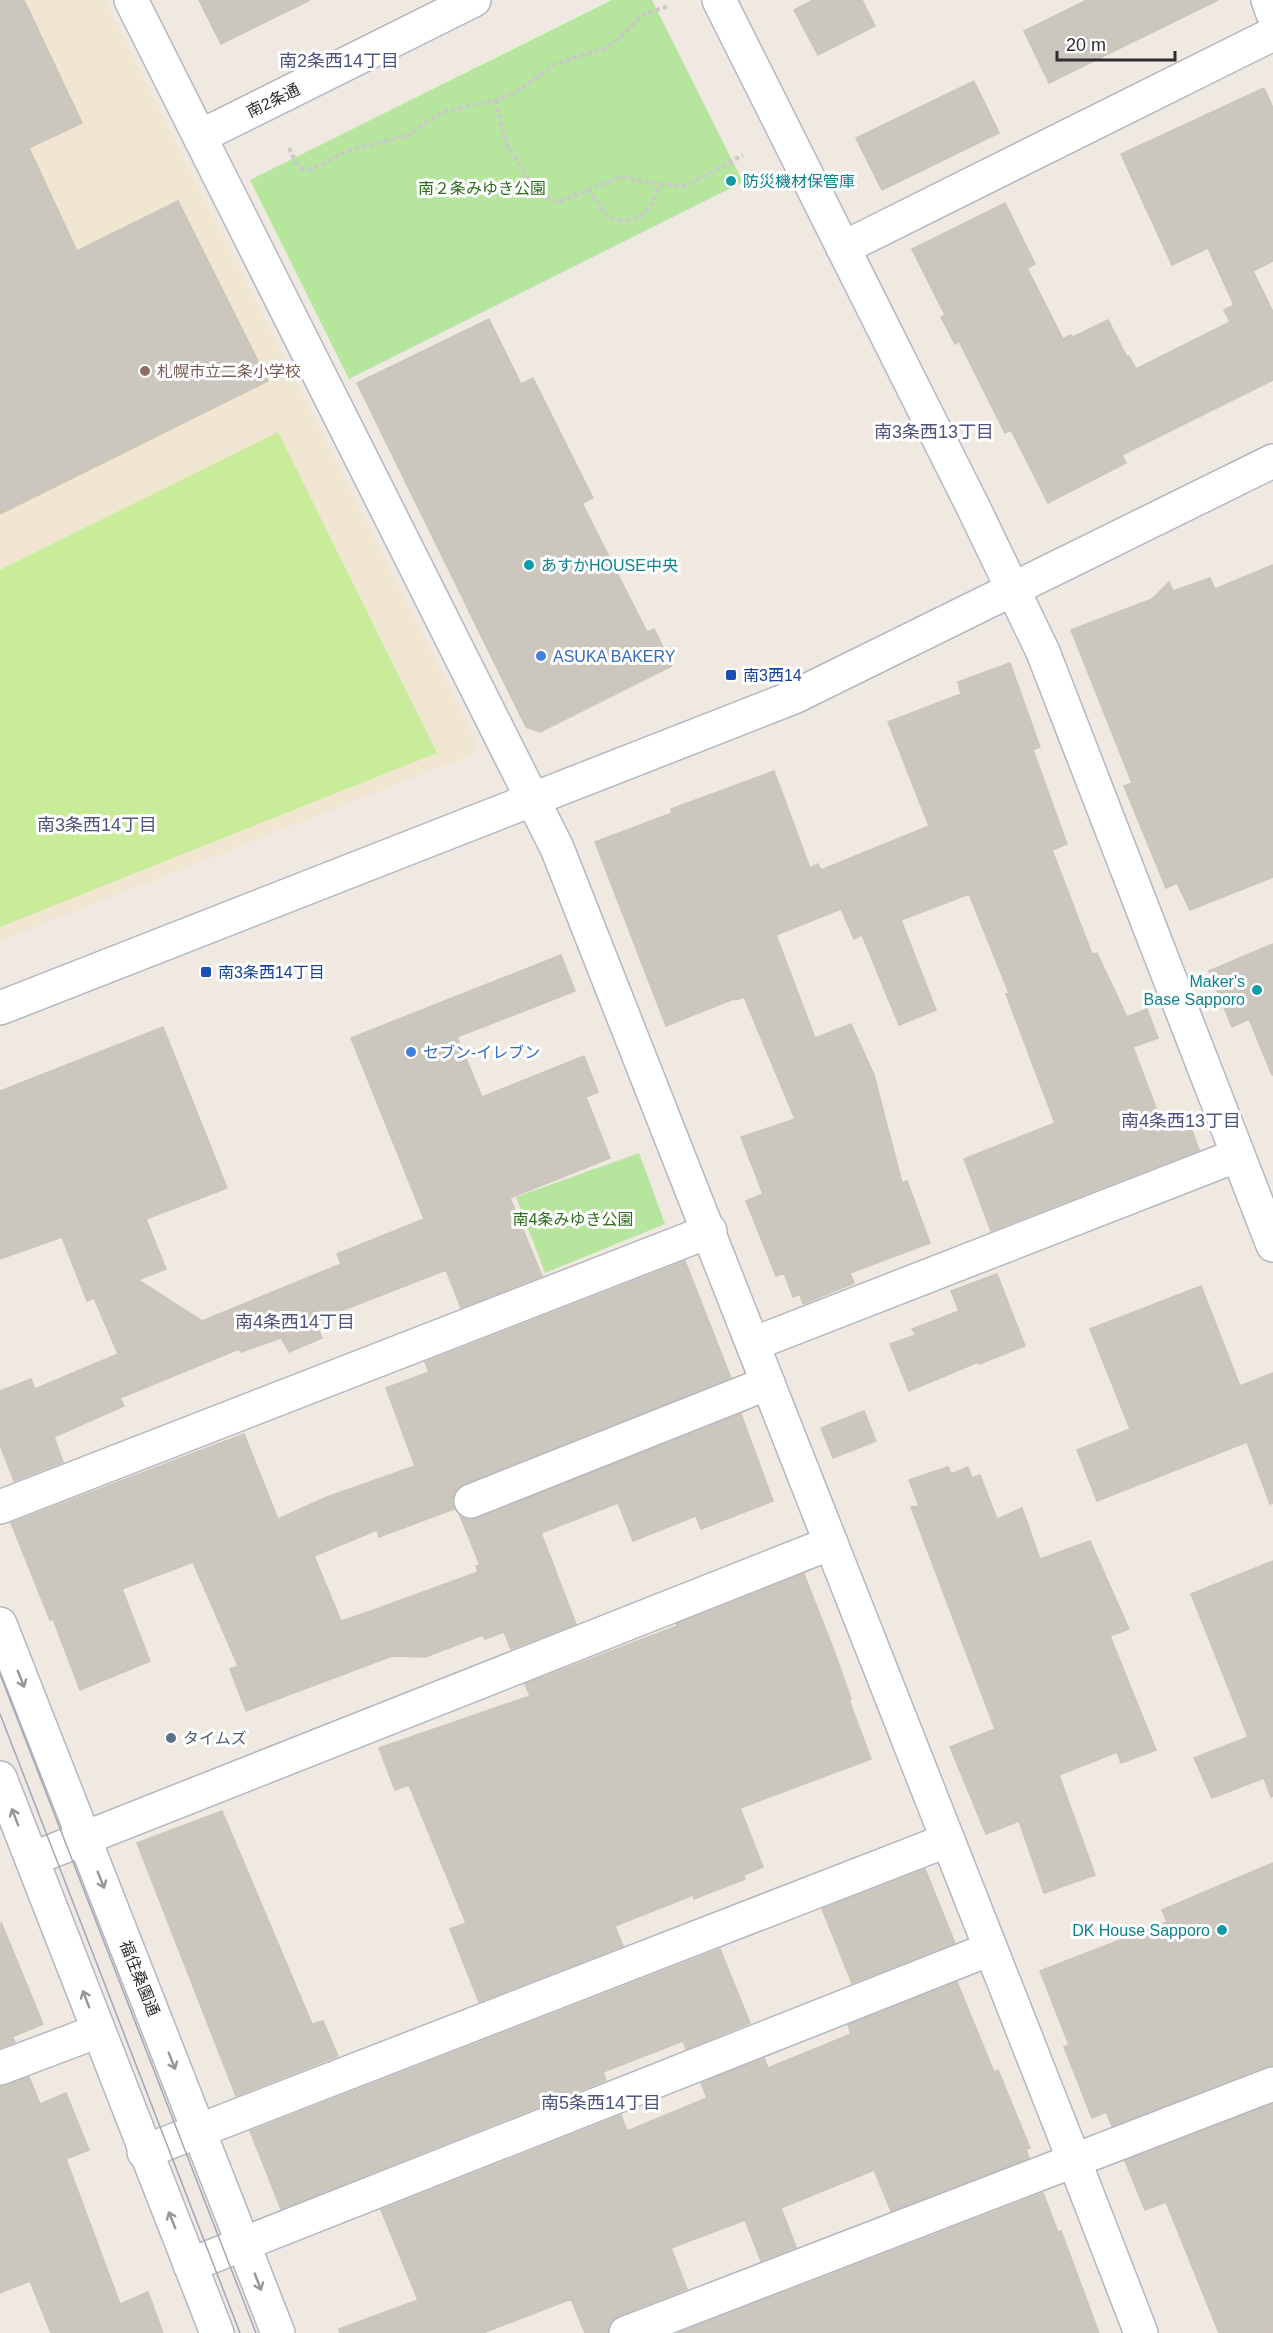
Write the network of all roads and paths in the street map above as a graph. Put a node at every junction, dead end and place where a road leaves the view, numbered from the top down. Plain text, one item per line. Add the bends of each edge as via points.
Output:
1 (131, 0) edge
2 (474, 0) edge
3 (719, 0) edge
4 (1268, 0) edge
5 (669, 6) dead end
6 (1273, 14) edge
7 (1273, 34) edge
8 (495, 100) junction
9 (201, 136) junction
10 (289, 148) dead end
11 (743, 155) dead end
12 (658, 184) junction
13 (588, 189) junction
14 (843, 248) junction
15 (1273, 461) edge
16 (1012, 589) junction
17 (534, 798) junction
18 (0, 1008) edge
19 (1238, 1155) junction
20 (710, 1231) junction
21 (1273, 1245) edge
22 (753, 1344) junction
23 (768, 1383) junction
24 (471, 1501) dead end
25 (0, 1507) edge
26 (831, 1543) junction
27 (0, 1624) edge
28 (0, 1778) edge
29 (84, 1837) junction
30 (948, 1840) junction
31 (32, 1859) junction
32 (990, 1949) junction
33 (98, 2031) junction
34 (0, 2068) edge
35 (1273, 2084) edge
36 (200, 2131) junction
37 (144, 2152) junction
38 (1074, 2160) junction
39 (243, 2244) junction
40 (190, 2265) junction
41 (217, 2333) edge
42 (278, 2333) edge
43 (626, 2333) edge
44 (1141, 2333) edge

1 - 9 street
2 - 9 street, 南2条通
3 - 14 street
4 - 6 street
5 - 8 path via 644,14 606,48 555,64 520,90
7 - 14 street
8 - 10 path via 443,112 409,135 348,151 310,171 300,168
8 - 13 path via 506,143 542,196 558,202
9 - 17 street
11 - 12 path via 685,186
12 - 13 path via 621,177
12 - 13 path via 654,202 646,213 621,221 609,218
14 - 16 street
15 - 16 street
16 - 17 street via 794,697
16 - 19 street via 1043,652
17 - 18 street
17 - 20 street via 558,848
19 - 21 street
19 - 22 street
20 - 22 street
20 - 25 street
22 - 23 street
23 - 24 street
23 - 26 street
26 - 29 street
26 - 30 street
27 -> 29 street, 福住桑園通
31 -> 28 street
29 - 31 street
29 -> 36 street, 福住桑園通
30 - 32 street
30 - 36 street
33 -> 31 street
32 - 38 street
32 - 39 street
33 - 34 street
33 - 37 street
35 - 38 street
36 - 37 street
36 - 39 street, 福住桑園通
40 -> 37 street
38 - 43 street
38 - 44 street
39 - 40 street
39 -> 42 street, 福住桑園通
40 - 41 street

